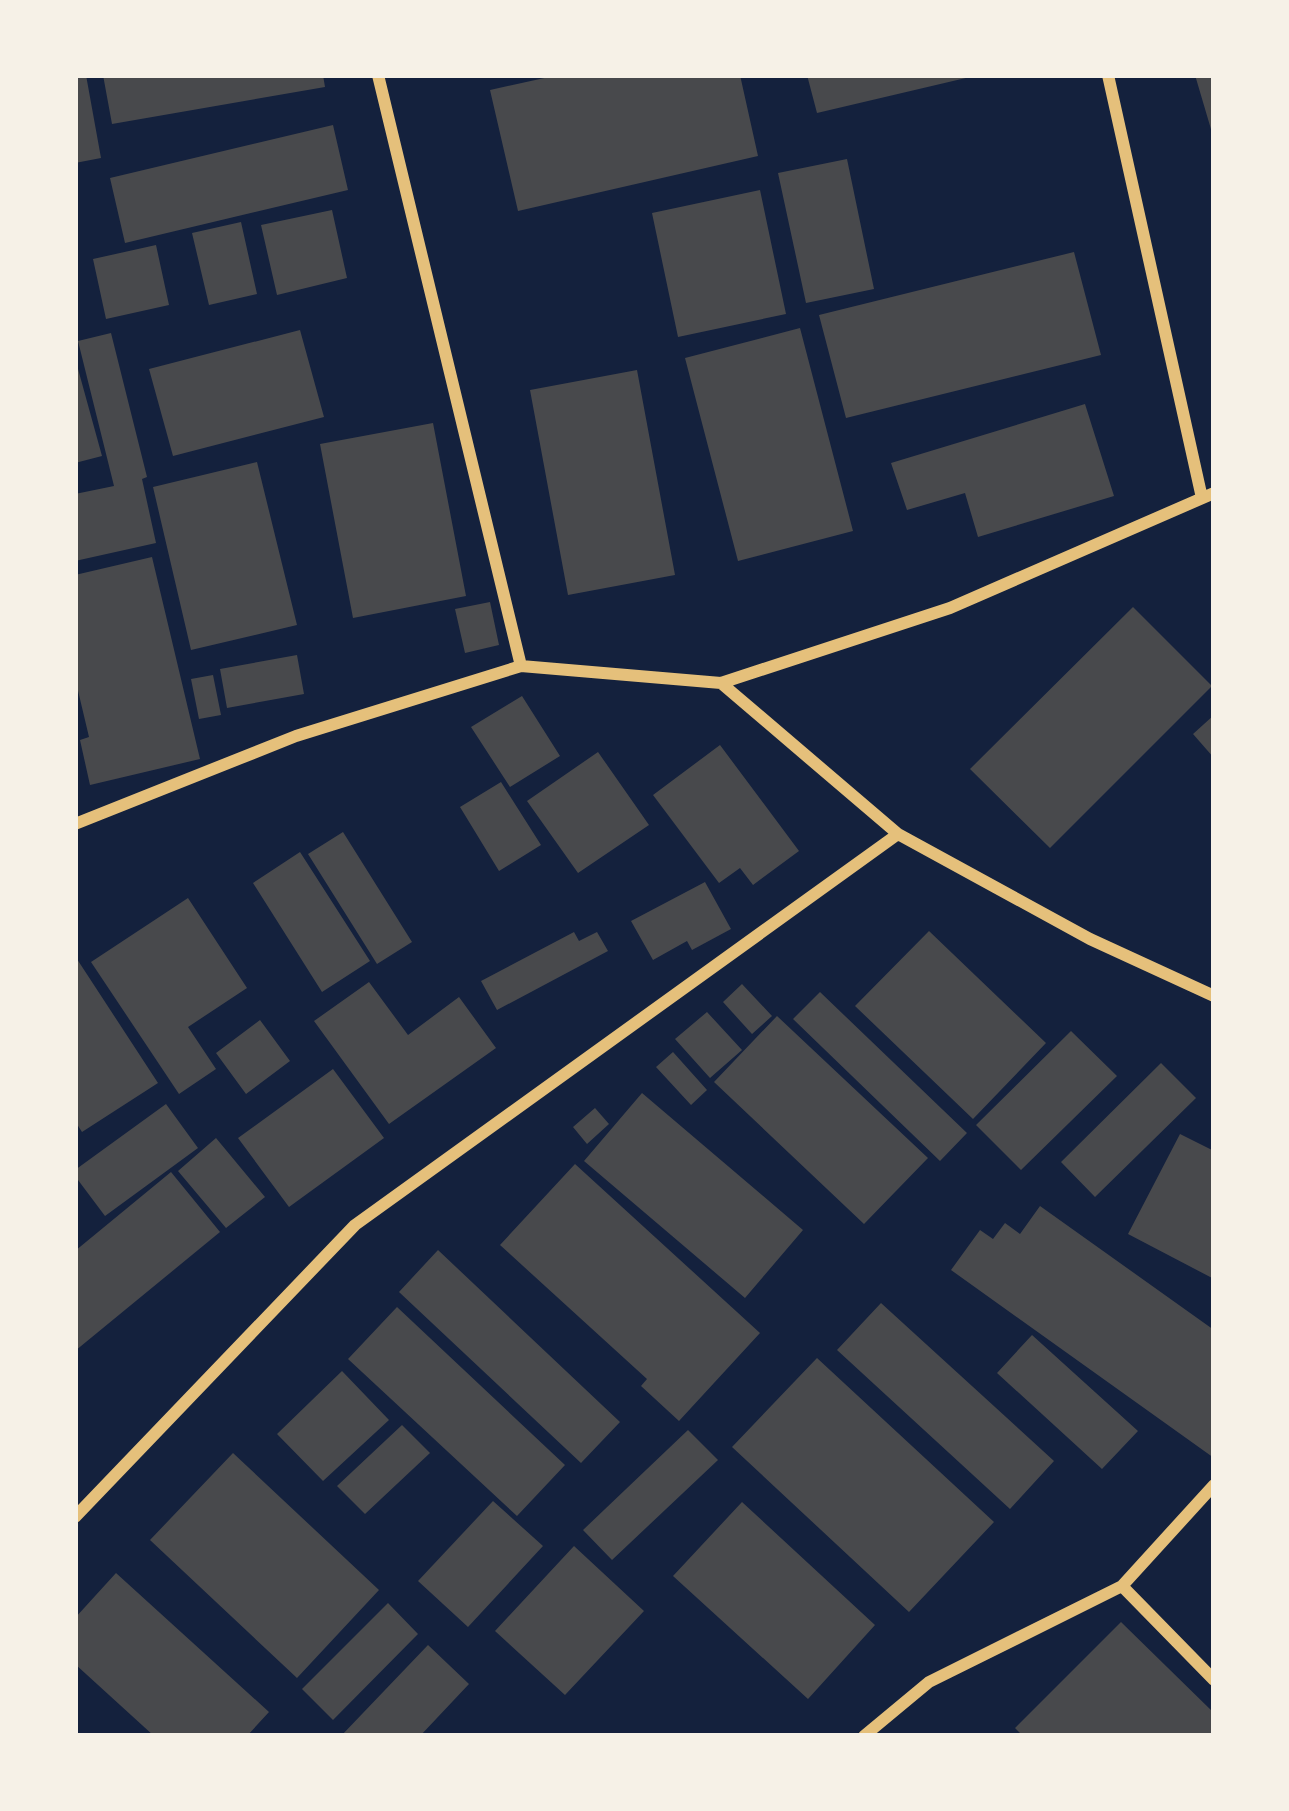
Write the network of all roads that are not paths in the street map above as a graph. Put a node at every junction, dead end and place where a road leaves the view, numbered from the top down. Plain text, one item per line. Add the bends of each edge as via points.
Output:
1 (378, 75) edge
2 (1108, 75) edge
3 (1208, 496) edge
4 (520, 666) junction
5 (721, 683) junction
6 (75, 824) edge
7 (898, 834) junction
8 (1214, 996) edge
9 (1214, 1485) edge
10 (75, 1517) edge
11 (1122, 1586) junction
12 (1214, 1680) edge
13 (864, 1736) edge

1 - 4 street
2 - 3 street
3 - 5 street via 950,608
4 - 5 street
4 - 6 street via 296,736
5 - 7 street
7 - 8 street
7 - 10 street via 355,1225
9 - 11 street
11 - 12 street
11 - 13 street via 928,1682

